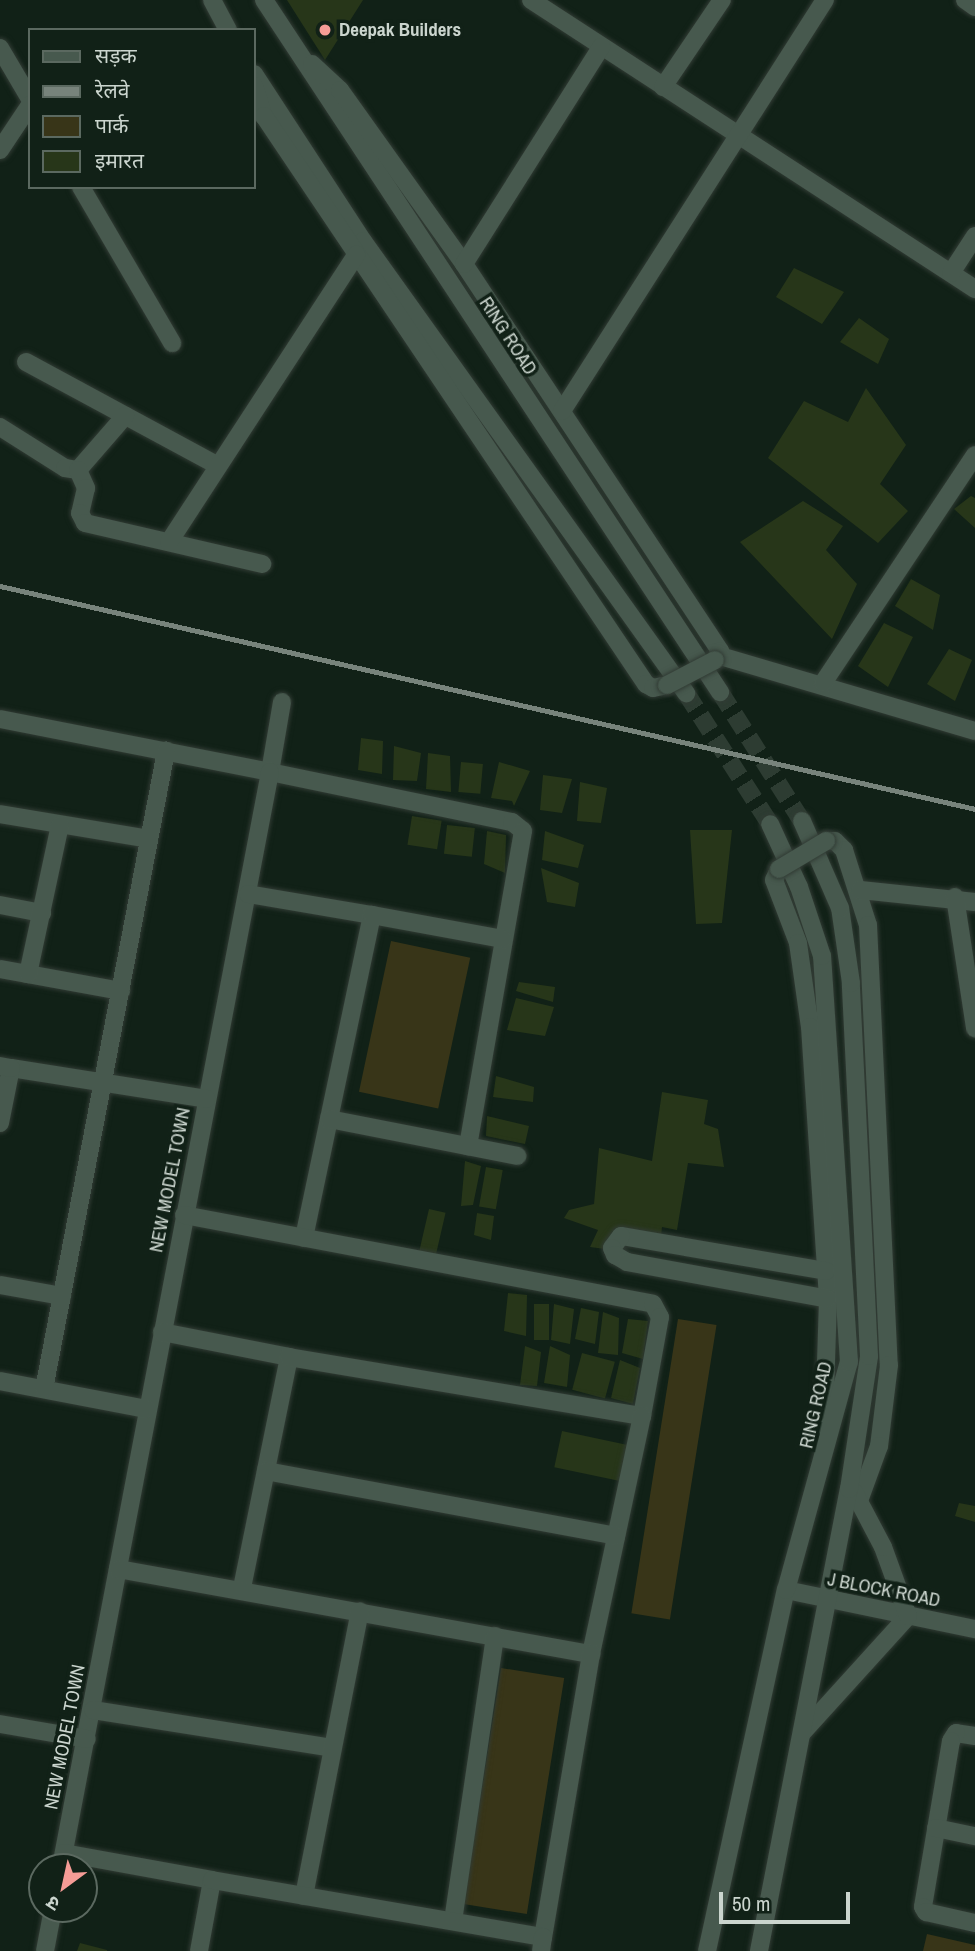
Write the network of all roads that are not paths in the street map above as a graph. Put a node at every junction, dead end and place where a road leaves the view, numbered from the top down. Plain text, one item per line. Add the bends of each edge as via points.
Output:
1 (212, 0) edge
2 (264, 0) edge
3 (531, 0) edge
4 (722, 0) edge
5 (825, 0) edge
6 (965, 0) edge
7 (975, 7) edge
8 (227, 28) edge
9 (292, 45) junction
10 (601, 47) junction
11 (0, 48) edge
12 (256, 77) edge
13 (663, 87) junction
14 (256, 90) edge
15 (28, 96) edge
16 (28, 108) edge
17 (740, 137) junction
18 (0, 150) edge
19 (82, 189) edge
20 (975, 236) edge
21 (356, 255) junction
22 (464, 264) junction
23 (951, 273) junction
24 (975, 289) edge
25 (172, 342) dead end
26 (26, 362) dead end
27 (562, 411) junction
28 (125, 416) junction
29 (0, 427) edge
30 (975, 455) edge
31 (218, 466) junction
32 (78, 470) junction
33 (169, 542) junction
34 (262, 564) dead end
35 (717, 658) junction
36 (823, 683) junction
37 (720, 692) tunnel mouth
38 (686, 693) tunnel mouth
39 (282, 702) dead end
40 (0, 719) edge
41 (975, 730) edge
42 (166, 751) junction
43 (270, 772) junction
44 (0, 814) edge
45 (802, 821) tunnel mouth
46 (770, 824) tunnel mouth
47 (60, 825) junction
48 (149, 839) junction
49 (860, 890) junction
50 (248, 894) junction
51 (955, 897) junction
52 (975, 902) edge
53 (0, 905) edge
54 (42, 913) junction
55 (372, 915) junction
56 (503, 939) junction
57 (0, 970) edge
58 (28, 974) junction
59 (121, 991) junction
60 (975, 1028) edge
61 (5, 1067) edge
62 (103, 1084) junction
63 (207, 1099) junction
64 (329, 1119) junction
65 (0, 1123) edge
66 (468, 1146) junction
67 (517, 1156) dead end
68 (184, 1216) junction
69 (304, 1238) junction
70 (826, 1271) junction
71 (0, 1285) edge
72 (62, 1296) junction
73 (828, 1299) junction
74 (162, 1332) junction
75 (289, 1357) junction
76 (0, 1381) edge
77 (44, 1389) junction
78 (147, 1409) junction
79 (642, 1416) junction
80 (266, 1471) junction
81 (849, 1484) junction
82 (818, 1485) junction
83 (859, 1501) junction
84 (616, 1536) junction
85 (118, 1569) junction
86 (242, 1589) junction
87 (786, 1590) junction
88 (828, 1601) junction
89 (360, 1611) junction
90 (908, 1616) junction
91 (975, 1629) edge
92 (495, 1636) junction
93 (591, 1654) junction
94 (93, 1710) junction
95 (0, 1724) edge
96 (802, 1733) junction
97 (975, 1736) edge
98 (87, 1739) junction
99 (332, 1748) junction
100 (936, 1828) junction
101 (975, 1836) edge
102 (63, 1853) edge
103 (98, 1865) edge
104 (212, 1880) junction
105 (304, 1896) junction
106 (453, 1921) junction
107 (50, 1923) edge
108 (975, 1923) edge
109 (542, 1944) edge
110 (45, 1951) edge
111 (200, 1951) edge
112 (707, 1951) edge
113 (758, 1951) edge

1 - 8 street
2 - 9 street, RING ROAD
3 - 10 street
4 - 13 street
5 - 17 street
6 - 7 street
9 - 22 street via 340,90
9 - 37 street, RING ROAD
10 - 13 street
10 - 22 street
11 - 15 street
12 - 38 street via 363,242
13 - 17 street
14 - 21 street via 264,116
16 - 18 street
17 - 23 street
17 - 27 street
19 - 25 street
20 - 23 street
21 - 31 street
21 - 35 street, bridge via 646,684 653,688 667,685
22 - 27 street
23 - 24 street
26 - 28 street
27 - 35 street
28 - 31 street
28 - 32 street
29 - 32 street via 65,468
30 - 36 street
31 - 33 street
32 - 33 street via 86,488 82,521
33 - 34 street
35 - 36 street
36 - 41 street
39 - 43 street, NEW MODEL TOWN
40 - 42 street
42 - 43 street
42 - 48 street
43 - 50 street, NEW MODEL TOWN
43 - 56 street via 520,828 523,836
44 - 47 street
45 - 81 street via 839,908 851,983 869,1356
46 - 82 street, RING ROAD via 799,887 822,956 849,1362
47 - 48 street
47 - 54 street
48 - 59 street
49 - 51 street
49 - 70 street, bridge via 844,850 835,841 826,841 779,869 774,880 798,943 810,1027
49 - 83 street via 868,925 889,1364 879,1446
50 - 55 street
50 - 63 street, NEW MODEL TOWN
51 - 52 street
51 - 60 street
53 - 54 street
54 - 58 street
55 - 56 street
55 - 64 street
56 - 66 street
57 - 58 street
58 - 59 street
59 - 62 street
61 - 62 street
61 - 65 street
62 - 63 street
62 - 72 street
63 - 68 street, NEW MODEL TOWN
64 - 66 street
64 - 69 street
66 - 67 street
68 - 69 street
68 - 74 street, NEW MODEL TOWN
69 - 79 street via 653,1304 660,1317
70 - 73 street
70 - 73 street via 621,1236 612,1248 627,1262
71 - 72 street
72 - 77 street
73 - 82 street
74 - 75 street
74 - 78 street, NEW MODEL TOWN
75 - 79 street
75 - 80 street
76 - 77 street
77 - 78 street
78 - 85 street, NEW MODEL TOWN
79 - 84 street
80 - 84 street
80 - 86 street
81 - 83 street
81 - 88 street
82 - 87 street, RING ROAD
83 - 90 street via 883,1547
84 - 93 street
85 - 86 street
85 - 94 street, NEW MODEL TOWN
86 - 89 street
87 - 88 street, J BLOCK ROAD
87 - 112 street, RING ROAD
88 - 90 street, J BLOCK ROAD
88 - 96 street
89 - 92 street
89 - 99 street
90 - 91 street, J BLOCK ROAD
90 - 96 street
92 - 93 street
92 - 106 street
93 - 109 street
94 - 98 street, NEW MODEL TOWN
94 - 99 street
95 - 98 street
96 - 113 street
97 - 100 street via 953,1736
98 - 102 street, NEW MODEL TOWN
99 - 105 street
100 - 101 street
100 - 108 street via 923,1909
103 - 104 street
104 - 105 street
104 - 111 street
105 - 106 street
106 - 109 street
107 - 110 street

